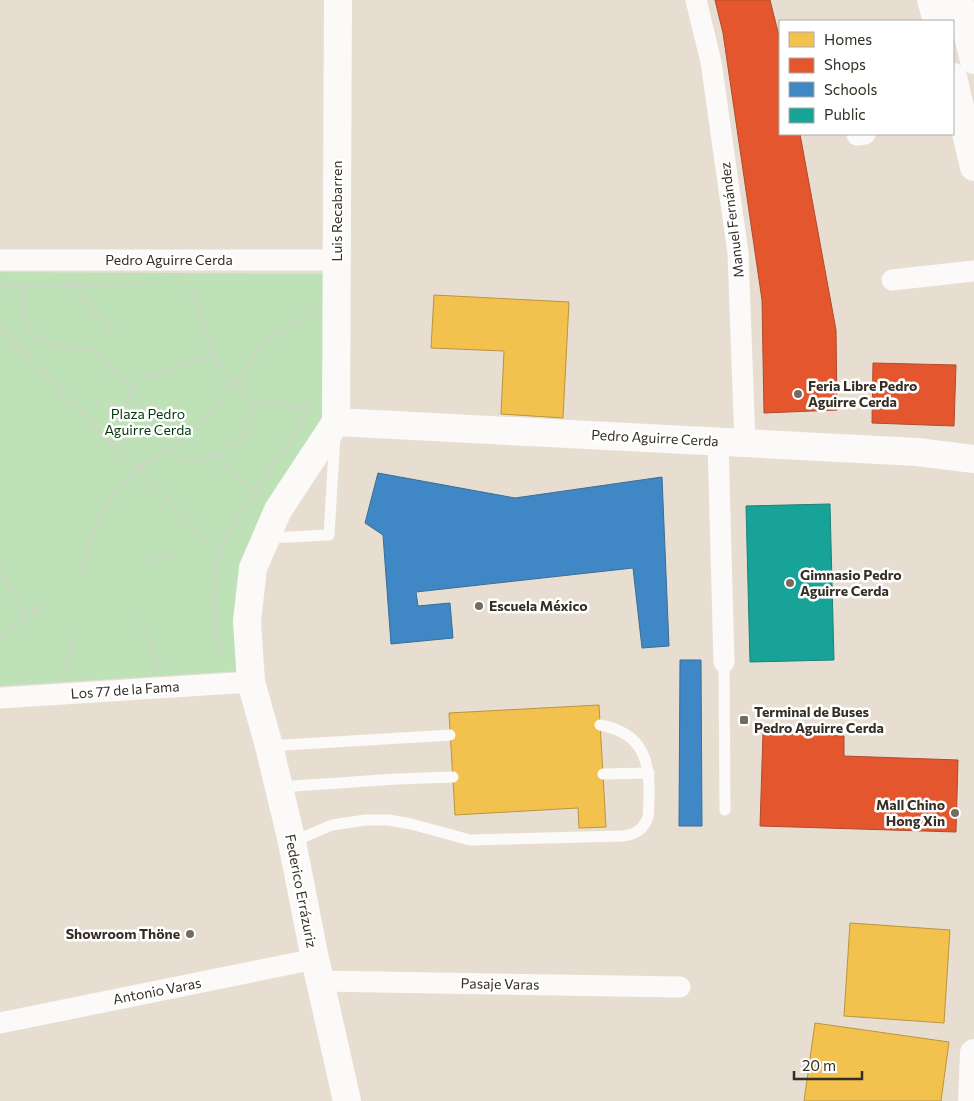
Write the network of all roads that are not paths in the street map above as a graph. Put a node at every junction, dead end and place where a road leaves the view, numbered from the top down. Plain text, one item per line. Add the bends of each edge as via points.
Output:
1 (338, 0) edge
2 (696, 0) edge
3 (930, 0) edge
4 (959, 0) edge
5 (937, 20) edge
6 (974, 60) edge
7 (954, 86) edge
8 (958, 121) edge
9 (974, 168) edge
10 (0, 260) edge
11 (337, 260) junction
12 (974, 271) edge
13 (892, 280) dead end
14 (336, 422) junction
15 (718, 442) junction
16 (745, 443) junction
17 (974, 458) edge
18 (266, 538) junction
19 (724, 662) joint
20 (251, 682) junction
21 (0, 698) edge
22 (600, 725) dead end
23 (450, 735) dead end
24 (269, 746) junction
25 (649, 773) junction
26 (603, 774) dead end
27 (453, 777) dead end
28 (279, 788) junction
29 (725, 810) dead end
30 (292, 842) junction
31 (317, 970) junction
32 (680, 987) dead end
33 (0, 1023) edge
34 (974, 1053) edge
35 (347, 1101) edge
36 (972, 1101) edge

1 - 11 street, Luis Recabarren
2 - 16 street, Manuel Fernández via 711,62 738,253
3 - 5 street
4 - 6 street
7 - 8 street
8 - 9 street
10 - 11 street, Pedro Aguirre Cerda
11 - 14 street, Luis Recabarren
12 - 13 street
14 - 15 street, Pedro Aguirre Cerda
14 - 18 street, Federico Errázuriz via 278,510
14 - 18 lane via 329,535
15 - 16 street, Pedro Aguirre Cerda
15 - 19 street
16 - 17 street, Pedro Aguirre Cerda
18 - 20 street, Federico Errázuriz via 253,568 247,621
19 - 29 lane
20 - 21 street, Los 77 de la Fama
20 - 24 street, Federico Errázuriz
22 - 25 lane via 620,731 636,744 647,762
23 - 24 lane
24 - 28 street, Federico Errázuriz
25 - 26 lane
25 - 30 lane via 648,817 642,828 630,835 470,840 411,824 366,820 332,825
27 - 28 lane
28 - 30 street, Federico Errázuriz
30 - 31 street, Federico Errázuriz
31 - 32 street, Pasaje Varas
31 - 33 street, Antonio Varas
31 - 35 street, Federico Errázuriz
34 - 36 street

